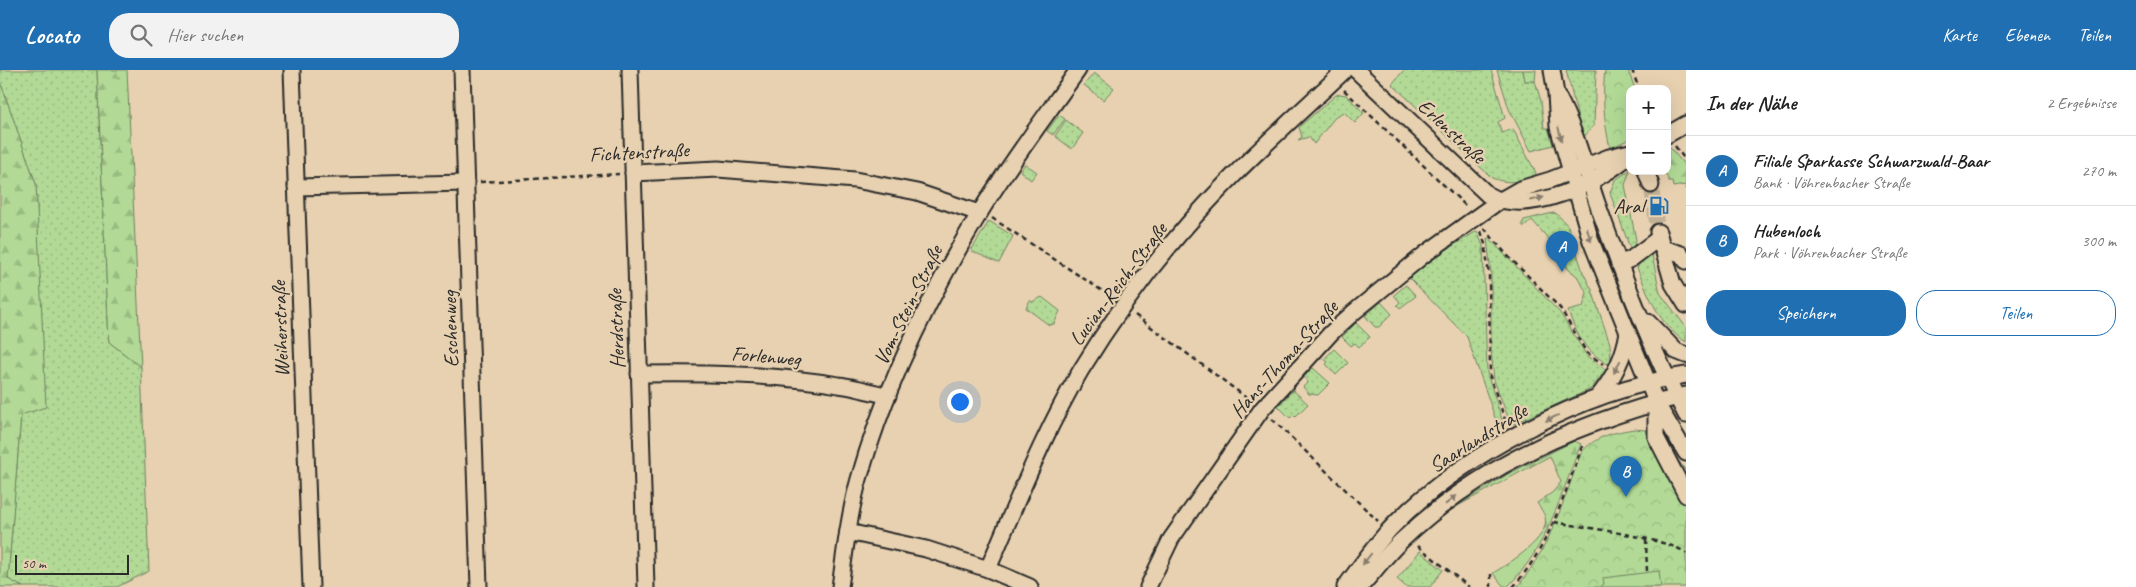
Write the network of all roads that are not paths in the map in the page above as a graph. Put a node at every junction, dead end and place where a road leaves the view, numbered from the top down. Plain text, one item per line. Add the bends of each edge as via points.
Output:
1 (292, 70) edge
2 (462, 70) edge
3 (630, 70) edge
4 (1078, 70) edge
5 (1346, 70) edge
6 (1356, 70) edge
7 (1552, 70) edge
8 (1556, 94) junction
9 (1686, 124) edge
10 (1671, 137) edge
11 (1626, 155) edge
12 (1626, 158) edge
13 (1585, 167) junction
14 (634, 173) junction
15 (1570, 173) junction
16 (1590, 182) junction
17 (466, 183) junction
18 (296, 187) junction
19 (1574, 188) junction
20 (1499, 201) junction
21 (980, 213) junction
22 (1660, 239) junction
23 (1686, 261) edge
24 (1619, 264) junction
25 (1686, 305) edge
26 (1640, 314) junction
27 (1628, 332) junction
28 (1686, 356) edge
29 (639, 374) junction
30 (1686, 374) edge
31 (1668, 378) junction
32 (1648, 383) junction
33 (888, 396) junction
34 (1681, 396) edge
35 (1597, 398) junction
36 (1656, 402) junction
37 (1686, 415) edge
38 (1686, 453) edge
39 (1686, 495) edge
40 (848, 532) junction
41 (988, 569) junction
42 (311, 587) edge
43 (479, 587) edge
44 (646, 587) edge
45 (840, 587) edge
46 (1030, 587) edge
47 (1148, 587) edge
48 (1344, 587) edge
49 (1360, 587) edge

1 - 18 street, Weiherstraße
2 - 17 street, Eschenweg
3 - 14 street, Herdstraße
4 - 21 street, Vom-Stein-Straße
5 - 41 street, Lucian-Reich-Straße via 1227,182 1124,305 1082,368 1050,428
6 - 20 street, Erlenstraße via 1488,195
7 - 8 street
8 - 13 street via 1572,124
8 -> 15 street via 1558,127
9 - 10 street
11 - 13 street via 1609,157
12 - 16 street
13 - 15 street
13 - 16 street
14 - 21 street, Fichtenstraße via 718,170 854,180 917,192
14 - 29 street, Herdstraße
15 - 19 street
15 - 20 street via 1520,189
16 - 19 street
16 - 24 street
17 - 18 street
17 - 43 street, Eschenweg
18 - 42 street, Weiherstraße
20 -> 19 street via 1520,204
19 -> 27 street via 1591,241
20 - 47 street, Hans-Thoma-Straße via 1425,254 1331,333 1262,409 1171,539
21 - 33 street, Vom-Stein-Straße via 926,311
22 - 23 street
22 - 24 street
22 - 25 street via 1673,284
24 - 26 street
26 - 28 street via 1676,351
26 - 31 street
27 - 32 street
27 -> 35 street via 1619,366
29 - 33 street, Forlenweg via 705,373 770,378 839,385
29 - 44 street, Herdstraße
30 - 31 street, Saarlandstraße
31 - 32 street, Saarlandstraße
31 - 34 street
32 - 35 street, Saarlandstraße
32 - 36 street
33 - 40 street, Vom-Stein-Straße via 858,479
34 - 36 street, Saarlandstraße
34 - 37 street
35 -> 48 street, Saarlandstraße via 1509,438 1457,471 1389,531
36 - 38 street
36 - 39 street via 1656,437
49 -> 36 street, Saarlandstraße via 1413,530 1497,468 1586,426
40 - 41 street via 926,548
40 - 45 street, Vom-Stein-Straße
41 - 46 street

